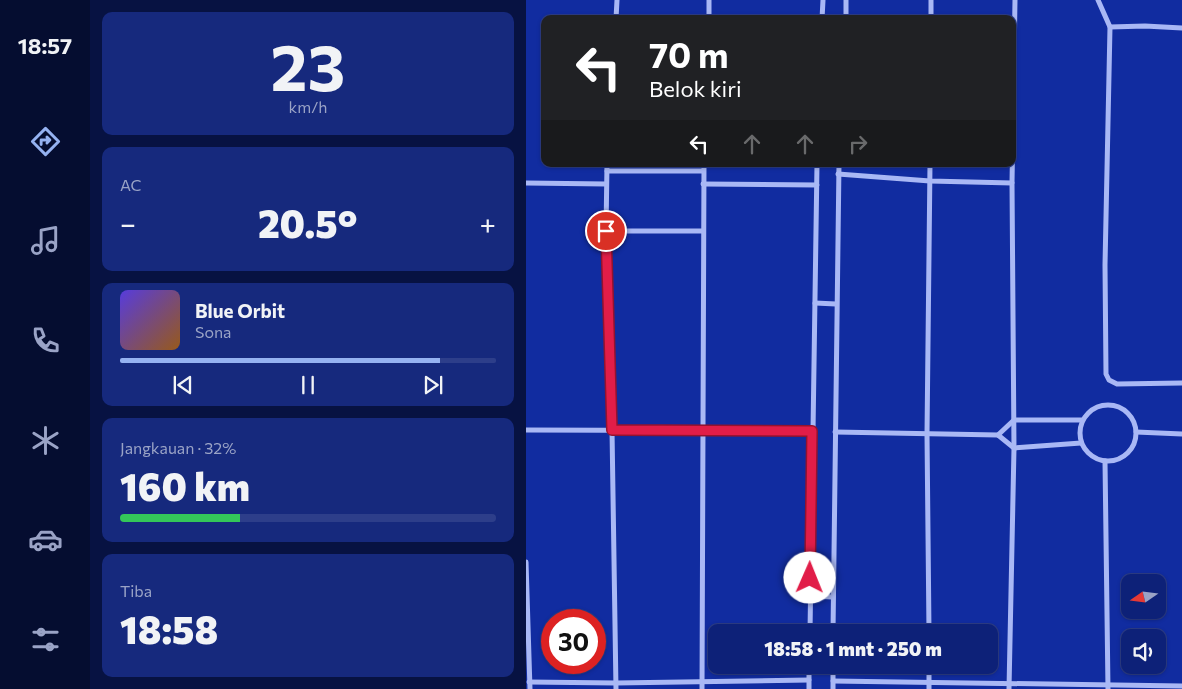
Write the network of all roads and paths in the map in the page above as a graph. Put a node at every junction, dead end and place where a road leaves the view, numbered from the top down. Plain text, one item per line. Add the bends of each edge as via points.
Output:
1 (617, 0) edge
2 (709, 0) edge
3 (823, 0) edge
4 (846, 0) edge
5 (931, 0) edge
6 (1015, 0) edge
7 (1098, 0) edge
8 (616, 15) edge
9 (709, 15) edge
10 (822, 15) edge
11 (846, 15) edge
12 (931, 15) edge
13 (1015, 15) edge
14 (1110, 27) junction
15 (1182, 28) edge
16 (607, 167) edge
17 (704, 167) edge
18 (817, 167) edge
19 (839, 167) edge
20 (930, 167) edge
21 (1012, 167) edge
22 (606, 171) junction
23 (703, 171) junction
24 (838, 174) junction
25 (930, 181) junction
26 (526, 183) edge
27 (1012, 183) junction
28 (606, 184) junction
29 (703, 184) junction
30 (817, 184) junction
31 (606, 231) junction
32 (702, 231) junction
33 (814, 303) junction
34 (836, 304) junction
35 (1182, 383) edge
36 (1014, 420) junction
37 (1082, 420) junction
38 (526, 430) edge
39 (612, 430) junction
40 (703, 430) junction
41 (812, 431) junction
42 (835, 432) junction
43 (1136, 432) junction
44 (927, 434) junction
45 (1182, 434) edge
46 (998, 436) junction
47 (1081, 443) junction
48 (1014, 448) junction
49 (1105, 461) junction
50 (526, 562) edge
51 (810, 596) junction
52 (833, 597) junction
53 (810, 624) edge
54 (833, 624) edge
55 (928, 624) edge
56 (809, 674) edge
57 (833, 674) edge
58 (929, 674) edge
59 (702, 680) junction
60 (809, 680) junction
61 (833, 681) junction
62 (530, 682) junction
63 (929, 682) junction
64 (616, 683) junction
65 (1182, 686) edge
66 (1009, 687) edge
67 (1108, 687) edge
68 (530, 689) edge
69 (616, 689) edge
70 (702, 689) edge
71 (809, 689) edge
72 (833, 689) edge
73 (929, 689) edge

1 - 8 street
2 - 9 street
3 - 10 street
4 - 11 street
5 - 12 street
6 - 13 street
7 - 14 street
14 - 15 street
14 - 35 street via 1106,374 1117,384
16 - 22 street
17 - 23 street
18 - 30 street
19 - 24 street
20 - 25 street
21 - 27 street
22 - 23 street
22 - 28 street
23 - 29 street
24 - 25 street
24 - 34 street
25 - 27 street
25 - 44 street
26 - 28 street
27 - 36 street
28 - 31 street
29 - 30 street
29 - 32 street
30 - 33 street
31 - 32 street
31 - 39 street
32 - 40 street
33 - 34 street
33 - 41 street
34 - 42 street
36 - 37 street
36 - 46 street
36 - 48 street
37 - 43 street via 1095,407 1116,405 1133,420
37 - 47 street
38 - 39 street
39 - 40 street
39 - 64 street
40 - 41 street
40 - 59 street
41 - 51 street
42 - 44 street
42 - 52 street
43 - 45 street
43 - 49 street via 1134,444 1127,454
44 - 46 street
44 - 55 street
46 - 48 street
47 - 48 street
47 - 49 street via 1086,452
48 - 66 street
49 - 67 street
50 - 62 street
51 - 52 street
51 - 53 street
52 - 54 street
56 - 60 street
57 - 61 street
58 - 63 street
59 - 60 street
59 - 64 street
59 - 70 street
60 - 71 street
61 - 63 street
61 - 72 street
62 - 64 street
62 - 68 street
63 - 66 street
63 - 73 street
64 - 69 street
65 - 67 street
66 - 67 street

